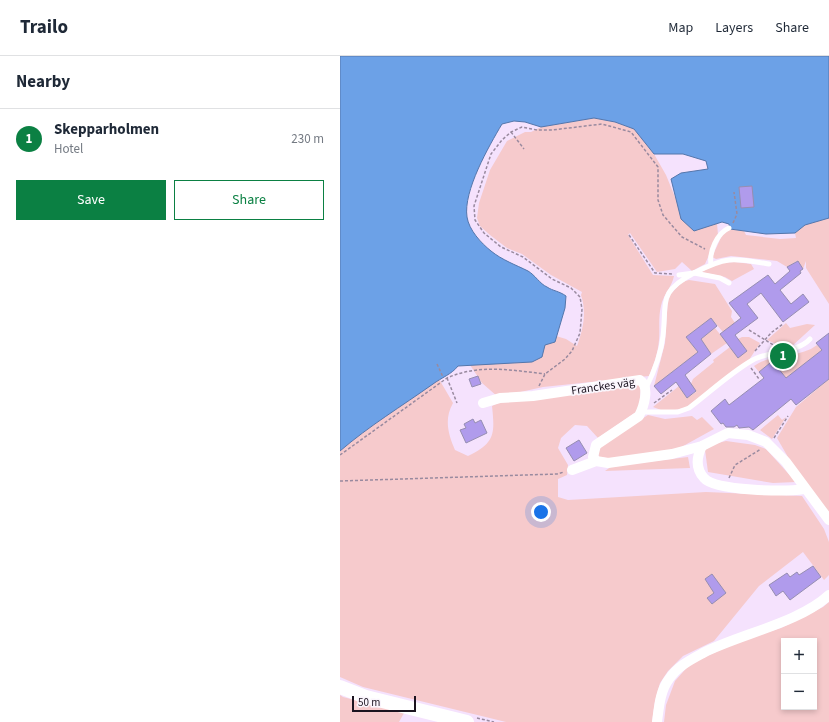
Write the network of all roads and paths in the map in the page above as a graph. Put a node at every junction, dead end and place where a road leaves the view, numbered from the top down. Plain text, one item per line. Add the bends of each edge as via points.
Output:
1 (512, 132) junction
2 (524, 149) dead end
3 (734, 192) dead end
4 (729, 228) joint
5 (629, 235) dead end
6 (711, 255) junction
7 (711, 264) junction
8 (769, 264) dead end
9 (694, 273) junction
10 (678, 275) joint
11 (729, 283) dead end
12 (783, 324) dead end
13 (749, 330) dead end
14 (810, 339) dead end
15 (764, 340) junction
16 (784, 350) junction
17 (749, 362) junction
18 (437, 364) dead end
19 (443, 377) dead end
20 (447, 378) junction
21 (759, 379) dead end
22 (646, 388) junction
23 (672, 390) dead end
24 (483, 402) dead end
25 (457, 403) dead end
26 (641, 412) junction
27 (788, 416) dead end
28 (768, 444) junction
29 (702, 446) junction
30 (340, 455) edge
31 (596, 460) junction
32 (572, 470) joint
33 (340, 481) edge
34 (726, 486) junction
35 (804, 489) junction
36 (829, 520) edge
37 (829, 595) edge
38 (340, 687) edge
39 (468, 722) edge
40 (657, 722) edge

1 - 2 path
1 - 6 path via 522,127 552,130 602,124 631,132 658,167 658,200 662,215 682,237 702,246
1 - 20 path via 491,154 474,206 475,220 484,233 496,243 523,257 552,279 576,292 580,297 582,309 580,333 569,355 545,374 482,369
3 - 4 path via 737,214
4 - 6 lane via 719,235
5 - 10 path via 655,273
6 - 7 lane
7 - 8 lane via 720,260 735,259
7 - 9 lane
9 - 10 lane
9 - 11 lane via 720,278
9 - 22 lane via 677,282 664,302 661,350
12 - 15 path
13 - 15 path
14 - 16 lane via 803,346
15 - 16 path
15 - 17 path
16 - 17 lane
17 - 21 path
17 - 26 lane via 689,408 678,412
18 - 19 path
20 - 25 path
20 - 30 path
22 - 24 street, Franckes väg via 640,380 633,380
22 - 26 street, Franckes väg
23 - 26 path
26 - 31 street via 640,416 596,445 593,458
27 - 28 path via 777,435
28 - 29 street via 748,434 728,433
28 - 34 path via 735,465
28 - 35 street via 786,462
29 - 31 street via 672,454 608,463
29 - 34 street via 697,457 698,467 704,478 716,485
31 - 32 street
32 - 33 path via 557,474
34 - 35 street via 786,492
35 - 36 street
37 - 40 street via 822,602 790,618 722,644 684,663 669,679 660,700
38 - 39 street via 366,697

